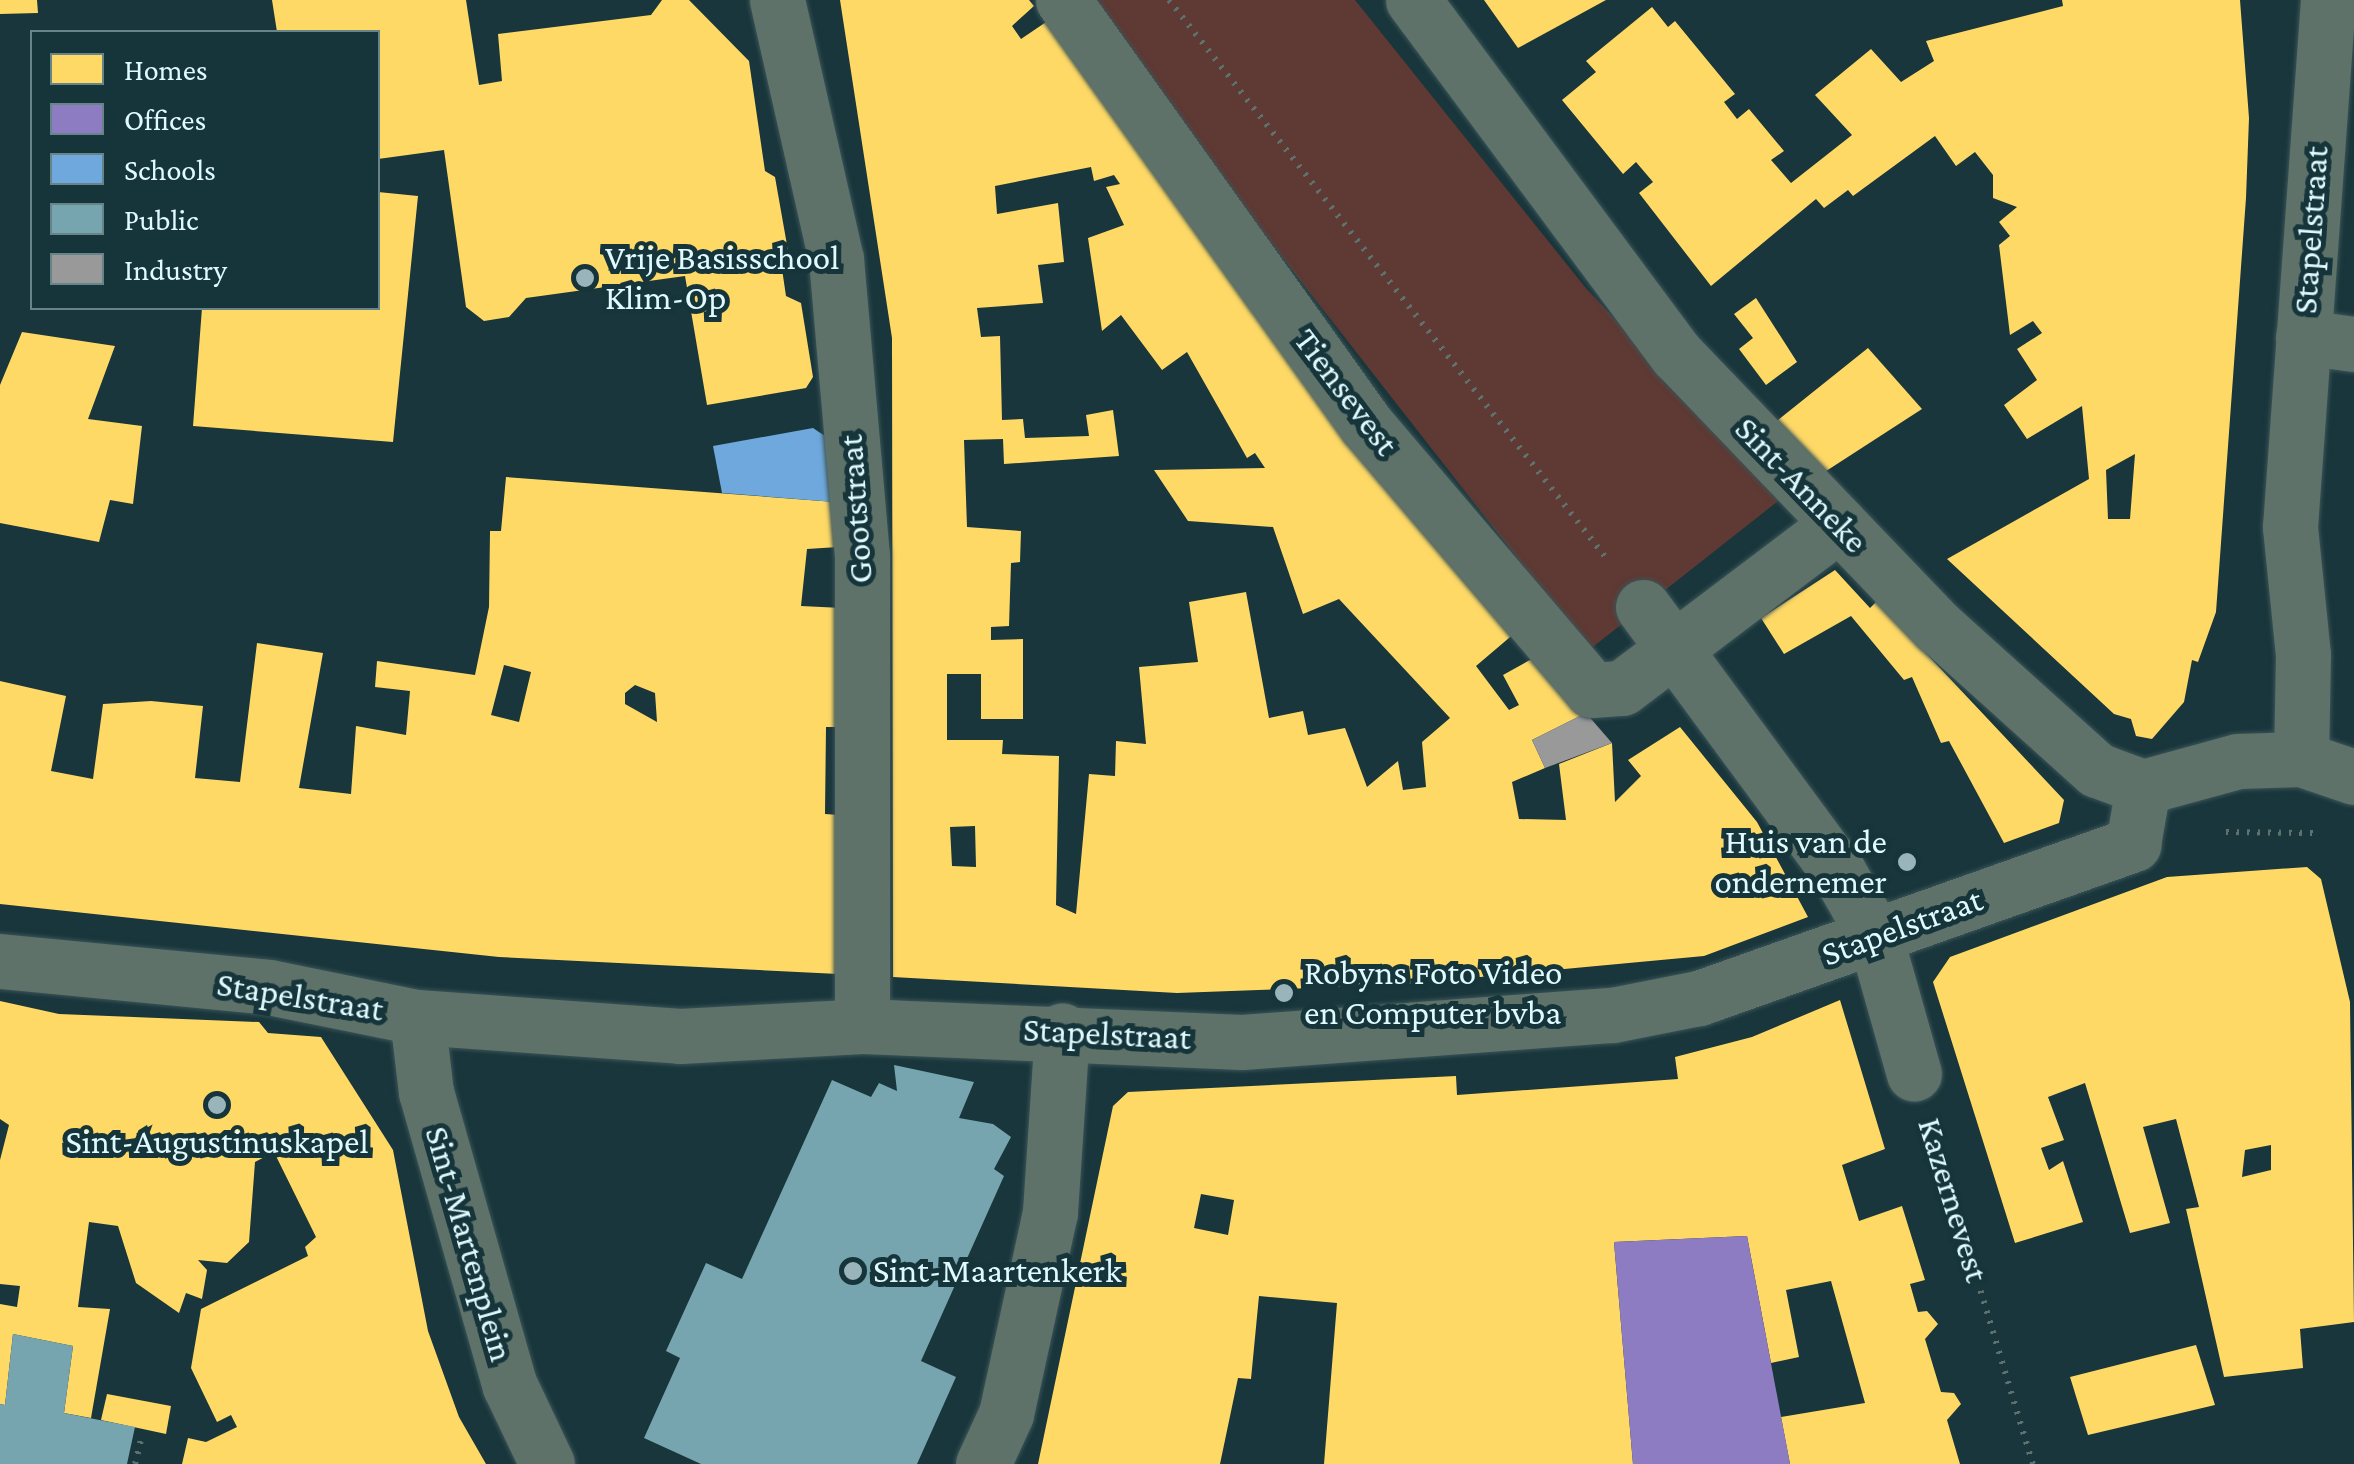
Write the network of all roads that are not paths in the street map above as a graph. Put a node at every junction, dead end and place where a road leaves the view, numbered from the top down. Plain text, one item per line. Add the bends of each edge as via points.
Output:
1 (777, 0) edge
2 (1063, 0) edge
3 (1413, 0) edge
4 (2328, 0) edge
5 (2328, 341) edge
6 (1839, 524) junction
7 (1659, 627) junction
8 (2301, 759) junction
9 (2354, 777) edge
10 (2143, 787) junction
11 (1874, 936) junction
12 (0, 960) edge
13 (417, 1017) junction
14 (862, 1026) junction
15 (1062, 1030) junction
16 (1914, 1074) road end
17 (547, 1464) edge
18 (983, 1464) edge

1 - 14 street, Gootstraat via 836,259 862,555
2 - 7 street, Tiensevest via 1366,424 1592,690 1622,688
3 - 6 street, Sint-Anneke via 1677,355
4 - 5 street, Stapelstraat
5 - 8 street, Stapelstraat via 2290,527 2303,655
6 - 7 street, Tiensevest
6 - 10 street, Sint-Anneke via 1938,627 2098,770
7 - 11 street via 1839,873
8 - 9 street
8 - 10 street via 2238,762
10 - 11 street, Stapelstraat via 2133,844
11 - 15 street, Stapelstraat via 1699,998 1613,1014 1242,1042
11 - 16 street, Kazernevest
12 - 13 street, Stapelstraat via 269,986
13 - 14 street, Stapelstraat via 680,1036
13 - 17 street, Sint-Martenplein via 426,1092 510,1386
14 - 15 street, Stapelstraat
15 - 18 street via 1050,1212 1006,1414

